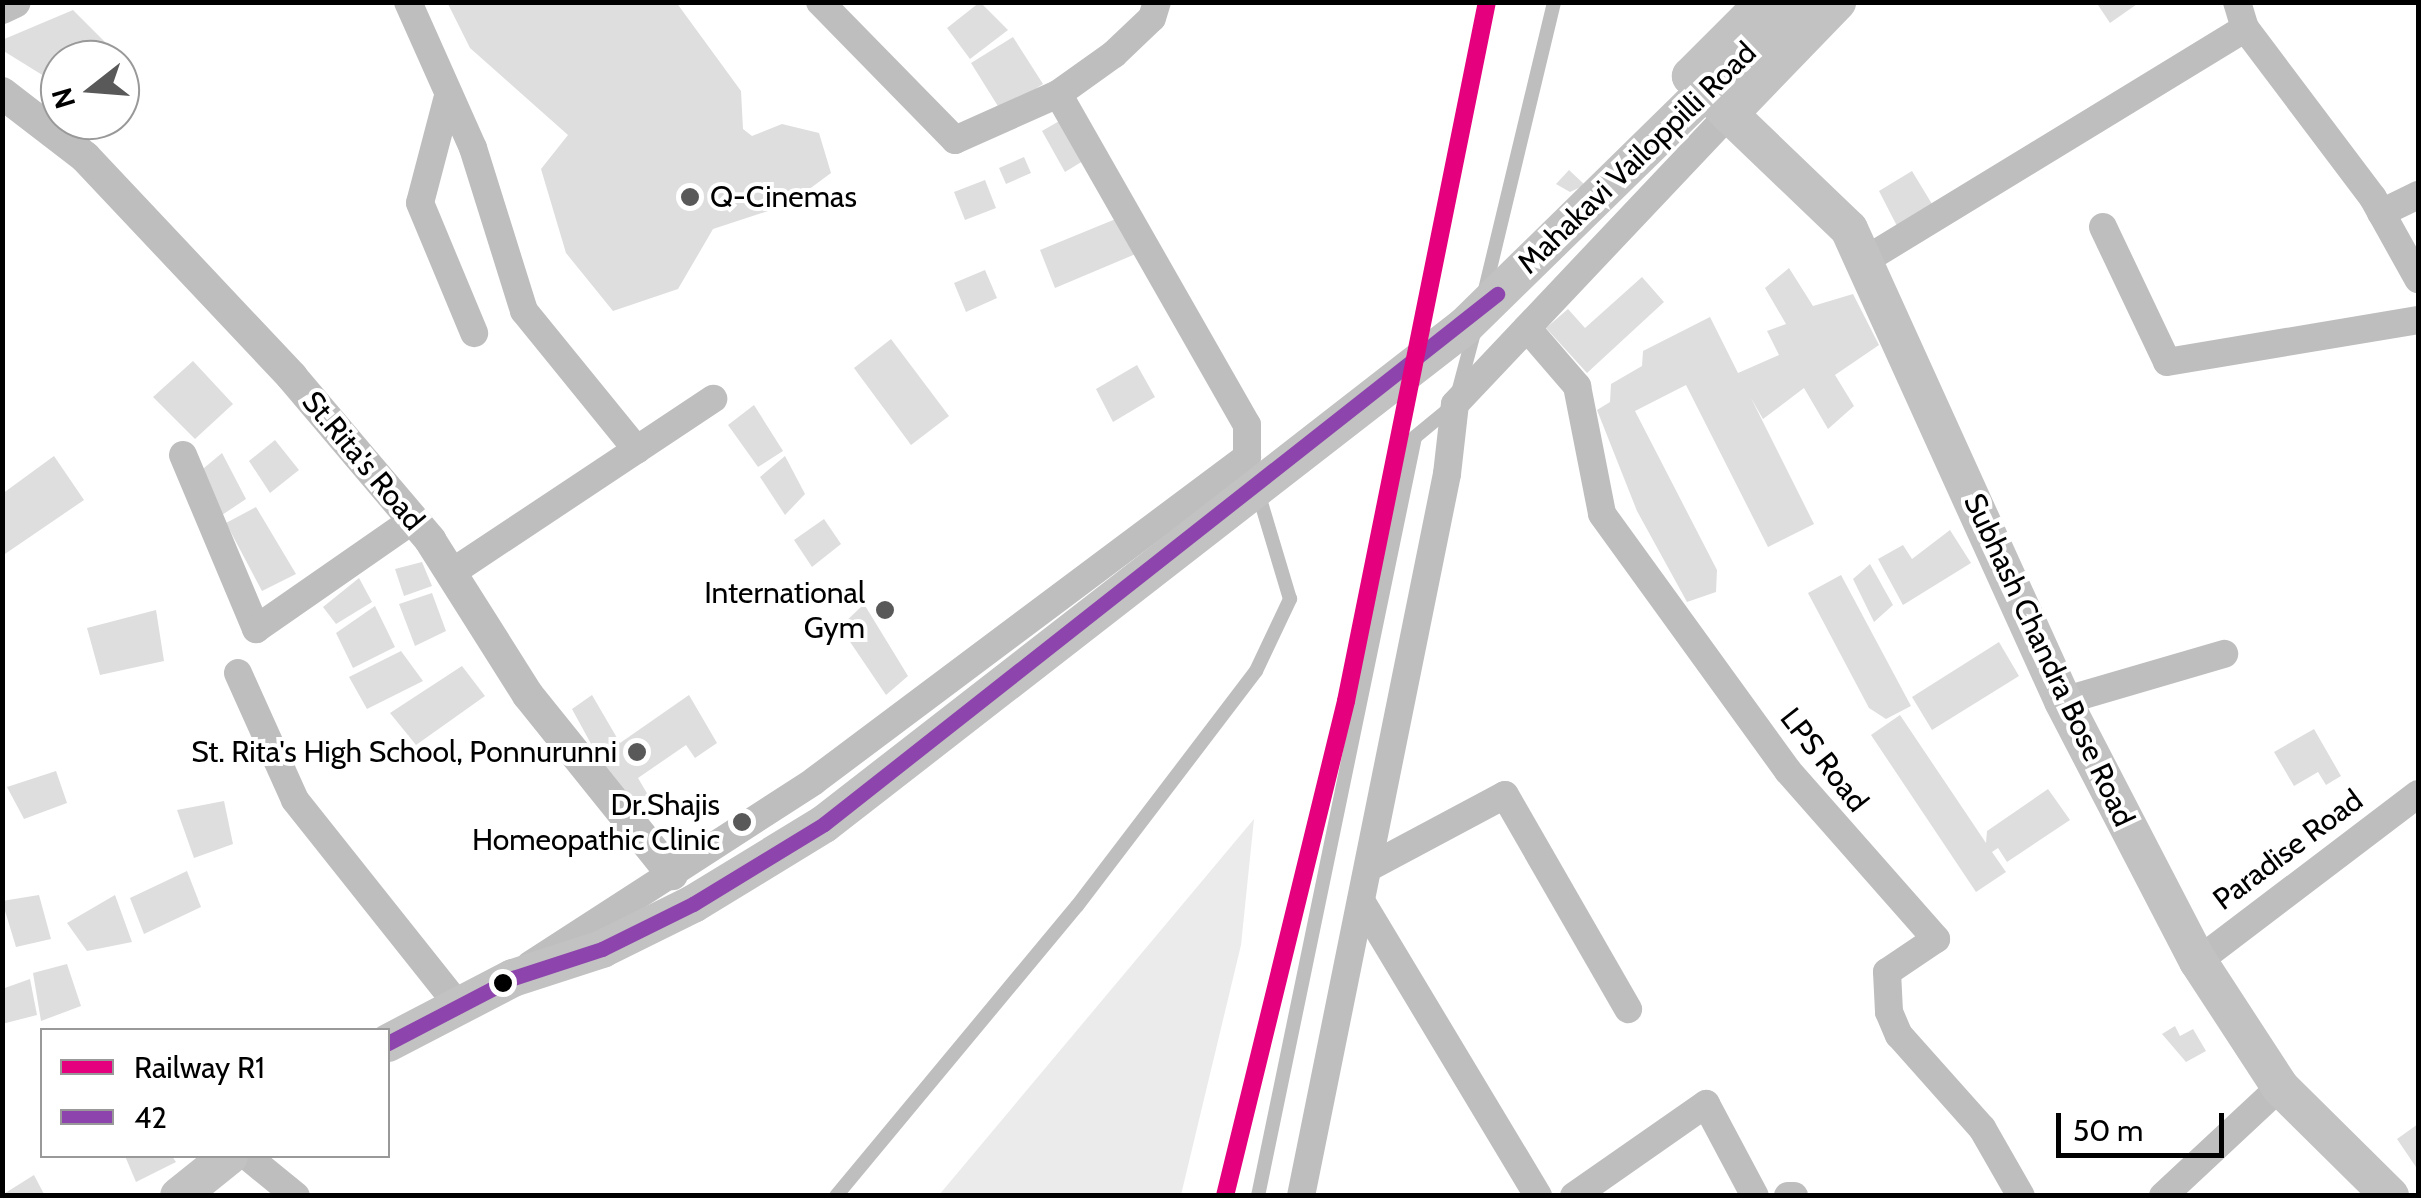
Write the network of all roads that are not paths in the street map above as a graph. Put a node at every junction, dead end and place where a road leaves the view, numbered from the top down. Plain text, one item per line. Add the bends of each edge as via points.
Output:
1 (15, 2) edge
2 (408, 2) edge
3 (820, 2) edge
4 (1157, 2) edge
5 (1554, 2) edge
6 (1765, 2) edge
7 (1796, 2) edge
8 (1837, 2) edge
9 (2, 8) edge
10 (2241, 15) edge
11 (2, 93) edge
12 (1058, 94) junction
13 (448, 100) junction
14 (1729, 114) junction
15 (2418, 195) edge
16 (2381, 213) junction
17 (2103, 227) dead end
18 (1868, 259) junction
19 (2418, 279) edge
20 (2418, 320) edge
21 (1527, 328) junction
22 (474, 333) dead end
23 (713, 400) dead end
24 (1454, 404) junction
25 (638, 450) junction
26 (184, 455) dead end
27 (1248, 456) junction
28 (413, 520) junction
29 (451, 573) junction
30 (2224, 654) dead end
31 (238, 673) dead end
32 (2063, 701) junction
33 (2418, 794) edge
34 (1368, 868) junction
35 (672, 874) junction
36 (1361, 901) junction
37 (2198, 960) junction
38 (513, 978) junction
39 (457, 1004) junction
40 (1628, 1010) dead end
41 (390, 1042) edge
42 (2280, 1087) junction
43 (226, 1158) edge
44 (249, 1158) edge
45 (179, 1196) edge
46 (296, 1196) edge
47 (836, 1196) edge
48 (1258, 1196) edge
49 (1302, 1196) edge
50 (1538, 1196) edge
51 (1574, 1196) edge
52 (1755, 1196) edge
53 (2021, 1196) edge
54 (2163, 1196) edge
55 (2390, 1196) edge

1 - 9 street
2 - 13 street
3 - 12 street via 955,140
4 - 12 street via 1127,42
5 - 24 lane
6 - 14 main road, Subhash Chandra Bose Road via 1692,76
7 - 38 main road, Mahakavi Vailoppilli Road, bridge via 1466,326 824,824 617,942
8 - 14 main road
10 - 16 street
10 - 18 street
11 - 28 street, St.Rita's Road via 85,156 292,377
12 - 27 street via 1247,425
13 - 22 street via 420,204
13 - 25 street via 472,148 524,312
14 - 18 main road, Subhash Chandra Bose Road via 1850,229
14 - 21 street
15 - 16 street
16 - 19 street
17 - 20 street via 2156,353 2167,362
18 - 32 main road, Subhash Chandra Bose Road
21 - 24 street
21 - 53 street, LPS Road via 1577,386 1602,514 1788,771 1936,940 1887,972 1888,1012 1899,1035 1982,1128
23 - 25 street
24 - 34 street
24 - 48 lane via 1415,437
25 - 29 street
26 - 28 street via 256,629
27 - 35 street via 884,731
27 - 47 lane via 1290,599 1256,671 1065,921
28 - 29 street, St.Rita's Road
29 - 35 street, St.Rita's Road via 528,696
30 - 32 street
31 - 39 street via 295,800
32 - 37 main road, Subhash Chandra Bose Road
33 - 37 street, Paradise Road
34 - 36 street
34 - 40 street via 1505,794
35 - 38 street
36 - 49 street
36 - 50 street
37 - 42 main road, Subhash Chandra Bose Road
38 - 39 main road, Mahakavi Vailoppilli Road
39 - 41 main road, Mahakavi Vailoppilli Road
42 - 54 street
42 - 55 main road, Subhash Chandra Bose Road
43 - 45 main road
44 - 46 street
51 - 52 street via 1706,1104

